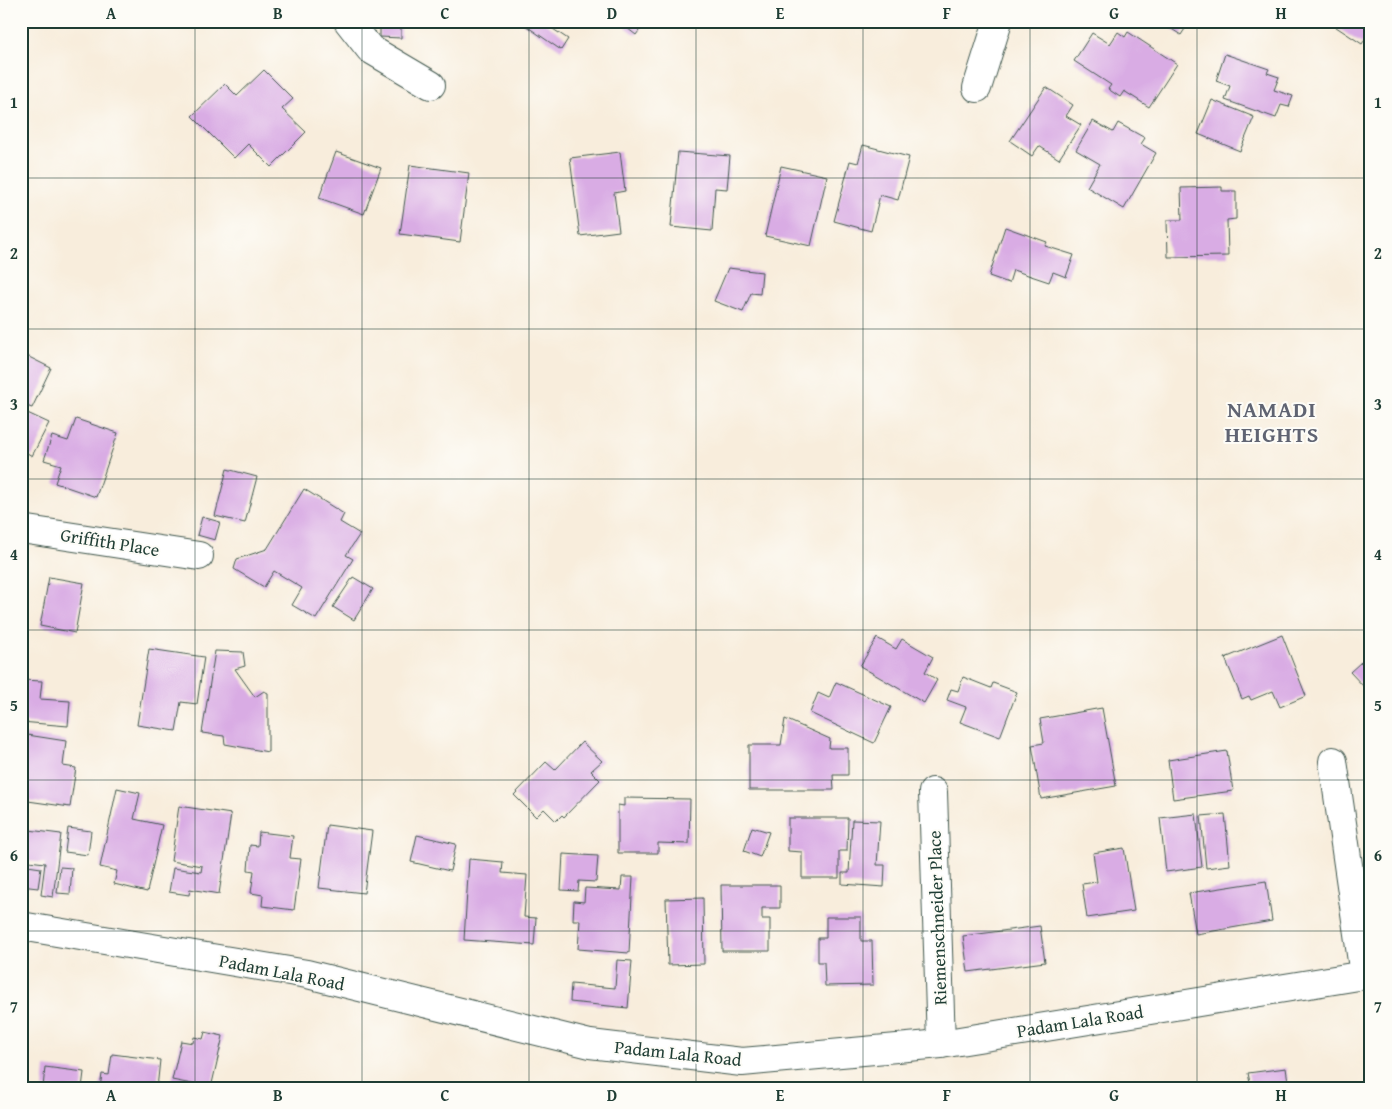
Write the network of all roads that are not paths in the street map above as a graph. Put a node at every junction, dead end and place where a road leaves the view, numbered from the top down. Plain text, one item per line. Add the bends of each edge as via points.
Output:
1 (348, 21) edge
2 (998, 21) edge
3 (431, 85) dead end
4 (977, 88) dead end
5 (21, 529) edge
6 (199, 556) dead end
7 (1333, 761) dead end
8 (933, 792) dead end
9 (21, 926) edge
10 (1367, 975) edge
11 (941, 1044) junction

1 - 3 street via 370,49
2 - 4 street
5 - 6 street, Griffith Place
7 - 10 street
8 - 11 street, Riemenschneider Place
9 - 11 street, Padam Lala Road via 307,974 590,1044 742,1062
10 - 11 street, Padam Lala Road

